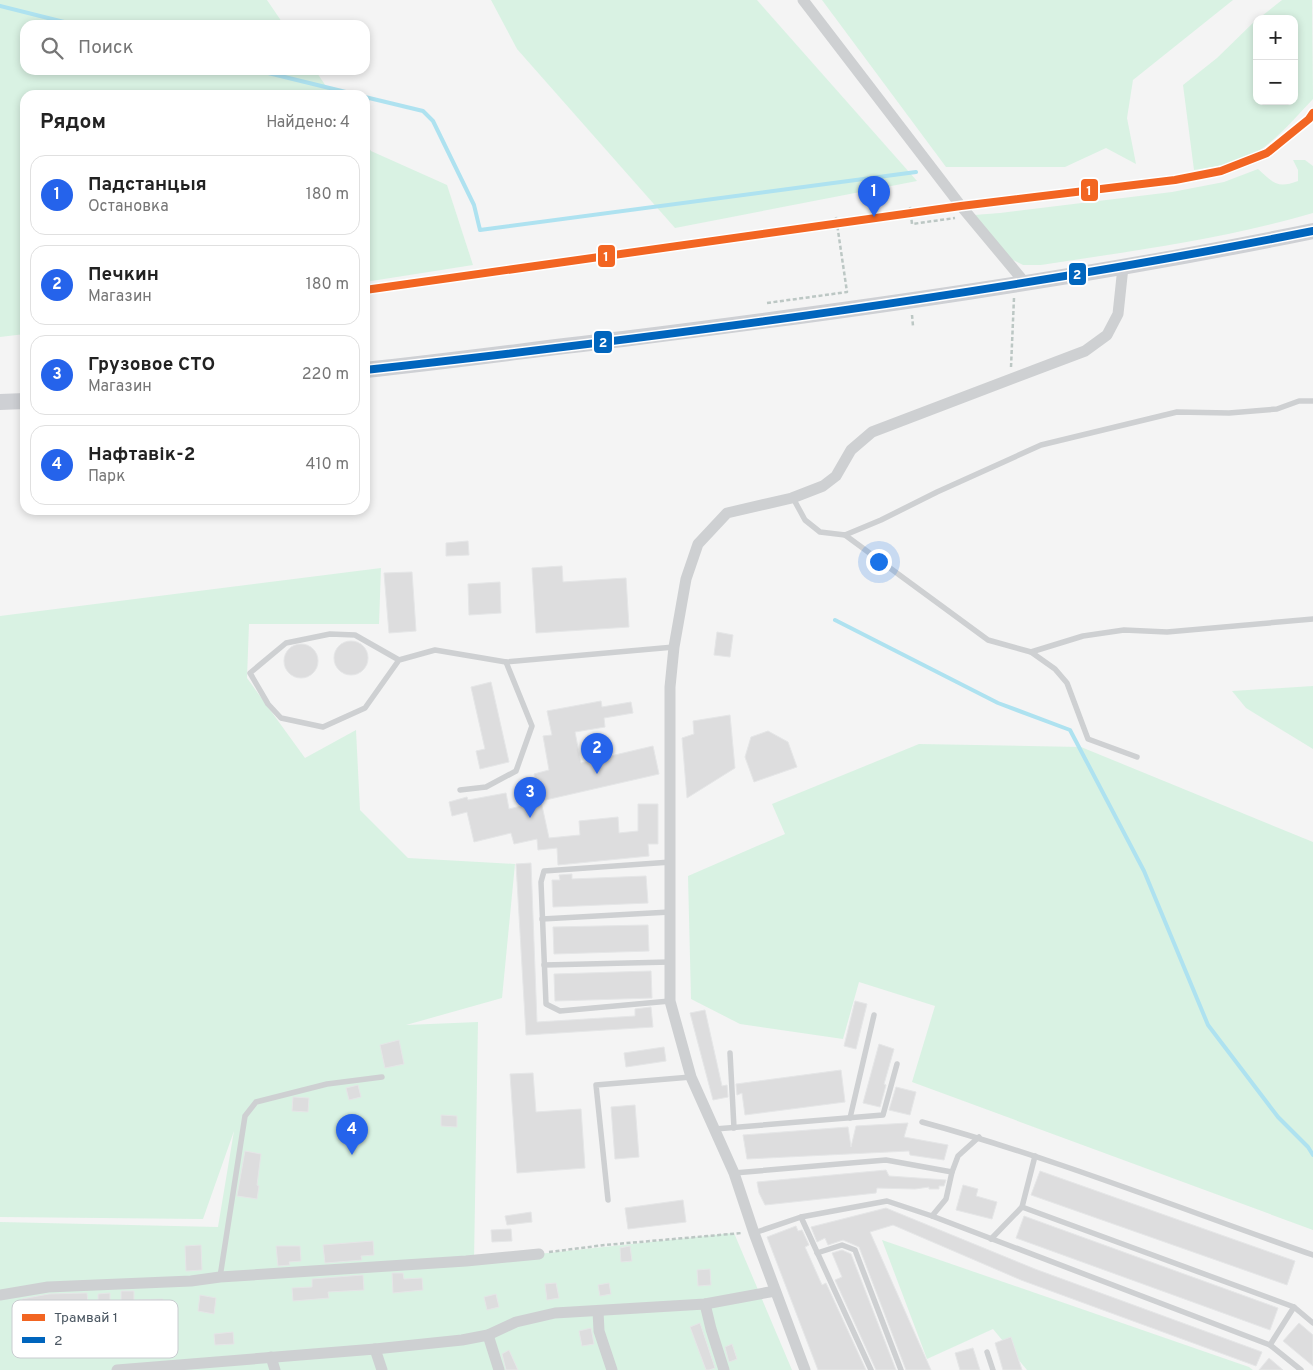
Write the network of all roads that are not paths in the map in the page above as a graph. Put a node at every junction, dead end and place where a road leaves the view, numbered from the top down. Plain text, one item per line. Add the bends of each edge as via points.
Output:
1 (803, 0) edge
2 (1313, 230) edge
3 (1123, 267) junction
4 (1020, 284) junction
5 (370, 369) edge
6 (20, 401) edge
7 (1313, 401) edge
8 (0, 402) edge
9 (792, 498) junction
10 (845, 534) junction
11 (1313, 619) edge
12 (674, 647) junction
13 (1031, 652) junction
14 (399, 660) junction
15 (506, 662) junction
16 (1137, 758) dead end
17 (460, 790) dead end
18 (670, 862) junction
19 (670, 912) junction
20 (542, 919) junction
21 (670, 962) junction
22 (544, 965) junction
23 (670, 1001) junction
24 (874, 1015) dead end
25 (730, 1053) dead end
26 (897, 1064) dead end
27 (382, 1077) dead end
28 (692, 1077) junction
29 (850, 1118) junction
30 (922, 1122) dead end
31 (734, 1128) junction
32 (715, 1129) junction
33 (979, 1137) junction
34 (1035, 1156) junction
35 (952, 1172) junction
36 (734, 1173) junction
37 (608, 1200) dead end
38 (1022, 1207) junction
39 (932, 1216) junction
40 (801, 1217) junction
41 (754, 1233) junction
42 (991, 1239) junction
43 (539, 1254) road end
44 (817, 1254) junction
45 (1313, 1256) edge
46 (220, 1277) junction
47 (775, 1290) junction
48 (0, 1295) edge
49 (705, 1304) junction
50 (1294, 1307) junction
51 (598, 1311) junction
52 (1313, 1323) edge
53 (488, 1334) junction
54 (1270, 1344) junction
55 (375, 1349) junction
56 (988, 1352) dead end
57 (271, 1357) junction
58 (160, 1368) edge
59 (117, 1370) edge
60 (275, 1370) edge
61 (382, 1370) edge
62 (499, 1370) edge
63 (612, 1370) edge
64 (724, 1370) edge
65 (805, 1370) edge
66 (870, 1370) edge
67 (901, 1370) edge
68 (993, 1370) edge
69 (1301, 1370) edge

1 - 4 street
2 - 3 main road
3 - 4 main road
3 - 9 street via 1118,314 1107,335 1086,351 872,432 851,450 836,476 823,486
4 - 5 main road via 792,318
6 - 8 main road
7 - 10 lane via 1229,414 1177,412 1041,445
9 - 10 lane via 805,520 820,532
9 - 12 street via 727,513 698,544 686,579
10 - 13 lane via 988,640
11 - 13 lane via 1167,632 1124,630 1083,636
12 - 15 lane
12 - 18 street via 670,687
13 - 16 lane via 1056,669 1067,684 1088,739
14 - 14 lane via 365,708 323,727 281,718 268,704 250,673 286,643 330,634 355,635
14 - 15 lane via 435,650
15 - 17 lane via 532,726 516,771 486,786
18 - 19 street
18 - 20 lane via 544,871 541,882
19 - 20 lane
19 - 21 street
20 - 22 lane
21 - 22 lane
21 - 23 street
22 - 23 lane via 546,1004 560,1011
23 - 28 street
24 - 29 lane
25 - 31 lane
26 - 29 lane via 883,1115
27 - 46 lane via 328,1084 256,1102 245,1116
28 - 32 street
28 - 37 lane via 596,1085
29 - 31 lane
30 - 33 lane
31 - 32 lane
32 - 36 street
33 - 34 lane
33 - 35 lane via 958,1156
34 - 38 lane
34 - 45 lane
35 - 36 lane via 886,1160
35 - 39 lane via 946,1199
36 - 41 street
38 - 42 lane
38 - 50 lane
39 - 40 lane via 887,1201
39 - 42 lane
40 - 41 lane
40 - 44 lane
41 - 47 street
42 - 54 lane
43 - 46 street
44 - 66 lane
44 - 67 lane via 842,1245 855,1250
46 - 48 street via 48,1288
47 - 49 street
47 - 65 street
49 - 51 street
49 - 64 street
50 - 52 lane
50 - 54 lane
51 - 53 street via 555,1313 516,1322
51 - 63 street via 598,1330
53 - 55 street via 462,1340
53 - 62 street
54 - 69 lane
55 - 57 street
55 - 61 street
56 - 68 lane
57 - 58 street
57 - 60 street
58 - 59 street

